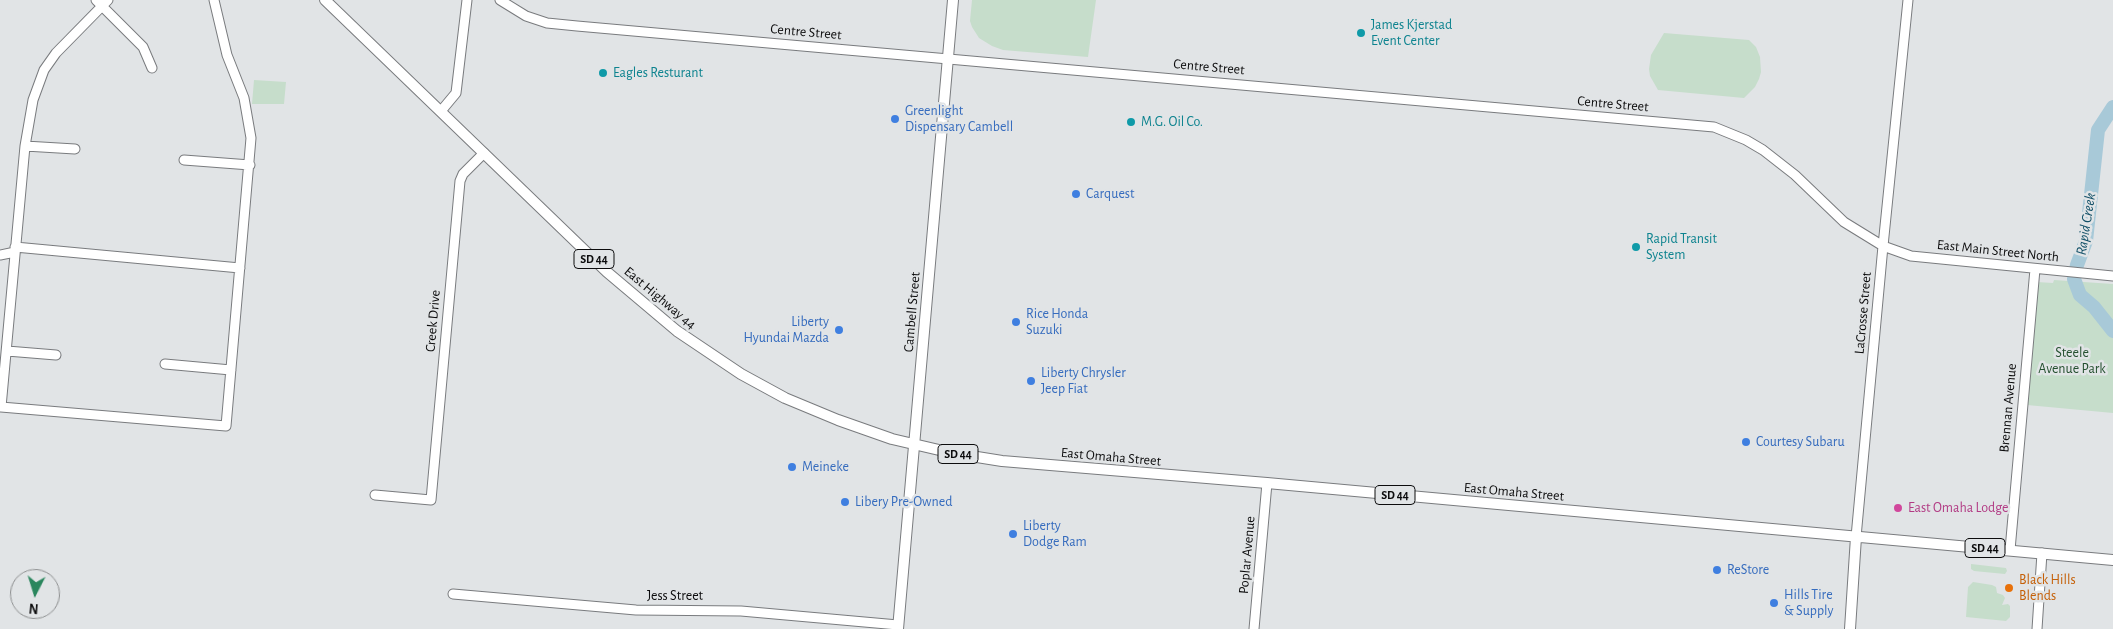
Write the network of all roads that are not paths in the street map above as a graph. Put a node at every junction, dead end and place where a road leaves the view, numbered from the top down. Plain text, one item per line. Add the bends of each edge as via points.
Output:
1 (214, 0) edge
2 (325, 0) edge
3 (468, 0) edge
4 (500, 0) edge
5 (953, 0) edge
6 (1908, 0) edge
7 (102, 2) edge
8 (948, 58) junction
9 (152, 68) dead end
10 (440, 111) junction
11 (25, 146) junction
12 (74, 149) dead end
13 (484, 153) junction
14 (184, 160) dead end
15 (250, 165) junction
16 (1883, 246) junction
17 (15, 249) junction
18 (0, 255) edge
19 (240, 268) junction
20 (2035, 268) junction
21 (2110, 275) edge
22 (7, 351) junction
23 (56, 355) dead end
24 (165, 364) dead end
25 (231, 370) junction
26 (914, 444) junction
27 (1267, 483) junction
28 (374, 495) dead end
29 (1856, 537) junction
30 (2010, 550) junction
31 (2042, 553) junction
32 (2113, 560) edge
33 (453, 594) dead end
34 (898, 627) edge
35 (1254, 629) edge
36 (1850, 629) edge
37 (2036, 629) edge

1 - 15 street via 227,55 248,116 252,138
2 - 10 main road, East Highway 44 / SD 44
3 - 10 street via 456,93
4 - 8 street, Centre Street via 526,16 547,23
5 - 8 main road, Cambell Street
6 - 16 street, LaCrosse Street
7 - 9 street via 143,47
7 - 11 street via 44,70 33,100
8 - 16 street, Centre Street via 1714,127 1763,150 1844,222
8 - 26 main road, Cambell Street
10 - 13 main road, East Highway 44 / SD 44
11 - 12 street
11 - 17 street
13 - 26 main road, East Highway 44 / SD 44 via 634,296 698,347 785,398 838,420
13 - 28 street, Creek Drive via 460,181 431,500
14 - 15 street
15 - 19 street
16 - 20 street, East Main Street North via 1912,256
16 - 29 street, LaCrosse Street
17 - 18 street
17 - 19 street
17 - 22 street
19 - 25 street
20 - 21 street, East Main Street North
20 - 30 street, Brennan Avenue
22 - 23 street
22 - 25 street via 1,407 95,415 226,426
24 - 25 street
26 - 27 main road, East Omaha Street / SD 44 via 1002,461
26 - 34 main road, Cambell Street
27 - 29 main road, East Omaha Street / SD 44
27 - 35 street, Poplar Avenue
29 - 30 main road, East Omaha Street / SD 44
29 - 36 main road, LaCrosse Street
30 - 31 main road, East Omaha Street / SD 44
31 - 32 main road, East Omaha Street / SD 44
31 - 37 street
33 - 34 street, Jess Street via 636,610 741,611

